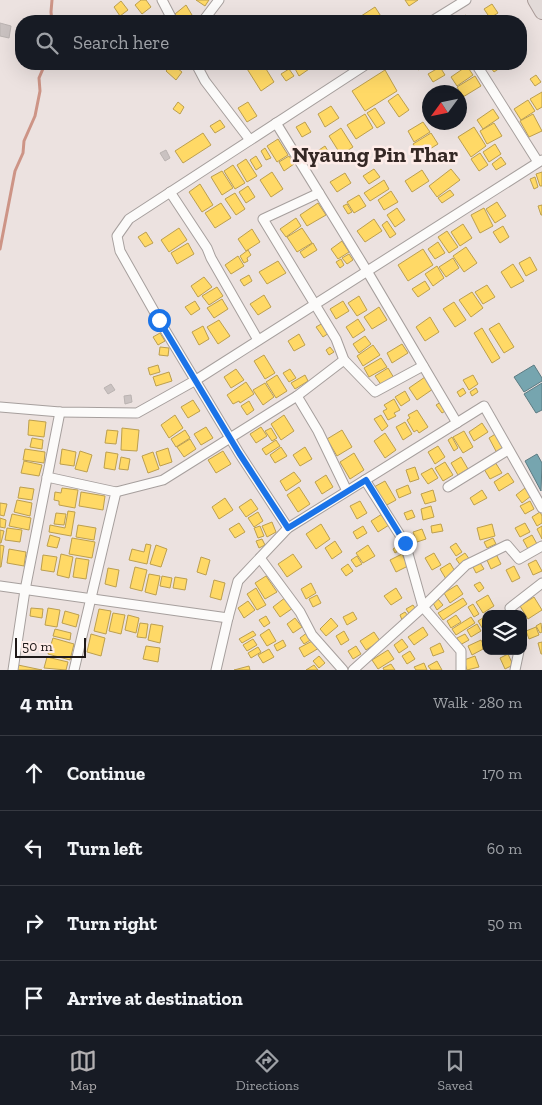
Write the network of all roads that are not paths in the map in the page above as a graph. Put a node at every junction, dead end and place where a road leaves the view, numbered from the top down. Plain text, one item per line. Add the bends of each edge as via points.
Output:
1 (162, 0) edge
2 (219, 0) edge
3 (466, 0) edge
4 (535, 0) edge
5 (542, 12) edge
6 (170, 15) edge
7 (208, 15) edge
8 (449, 15) edge
9 (199, 70) edge
10 (358, 70) edge
11 (480, 70) edge
12 (276, 123) junction
13 (250, 140) junction
14 (540, 161) edge
15 (170, 192) junction
16 (319, 193) junction
17 (367, 271) junction
18 (315, 304) junction
19 (258, 340) junction
20 (344, 360) junction
21 (424, 366) junction
22 (196, 380) junction
23 (297, 396) junction
24 (0, 407) edge
25 (60, 412) junction
26 (457, 423) junction
27 (230, 437) junction
28 (508, 450) junction
29 (47, 477) junction
30 (366, 480) junction
31 (448, 487) dead end
32 (347, 491) junction
33 (116, 492) junction
34 (542, 508) edge
35 (288, 528) junction
36 (542, 546) edge
37 (260, 558) junction
38 (542, 583) edge
39 (0, 586) edge
40 (25, 590) junction
41 (90, 600) junction
42 (423, 608) junction
43 (511, 610) edge
44 (228, 618) junction
45 (519, 655) edge
46 (13, 670) edge
47 (74, 670) edge
48 (216, 670) edge
49 (343, 670) edge
50 (354, 670) edge
51 (461, 670) edge
52 (515, 670) edge

1 - 6 street
2 - 7 street
3 - 8 street
4 - 5 highway
9 - 13 street
10 - 12 street
11 - 14 street
12 - 13 street
12 - 16 street
13 - 15 street
14 - 17 street
15 - 19 street via 208,248
15 - 22 street via 129,219 117,236 120,251
16 - 17 street
16 - 18 street via 263,219
17 - 18 street
17 - 21 street
18 - 19 street
18 - 20 street via 336,338
19 - 22 street
20 - 21 street via 375,392
20 - 23 street
21 - 26 street
22 - 25 street via 137,413
22 - 27 street
23 - 27 street
23 - 32 street
24 - 25 street
25 - 29 street
26 - 28 street via 484,406
26 - 30 street
27 - 33 street via 163,480
27 - 35 street
28 - 31 street
28 - 34 street
29 - 33 street
29 - 40 street
30 - 32 street
30 - 42 street via 405,543
32 - 35 street
33 - 41 street
35 - 37 street
36 - 42 street via 519,559 508,545 466,565
37 - 44 street via 238,581
37 - 49 street via 300,612 312,636
38 - 43 street
39 - 40 street
40 - 41 street
40 - 46 street
41 - 44 street
41 - 47 street
42 - 50 street
42 - 51 street via 461,651
44 - 48 street
45 - 52 street

